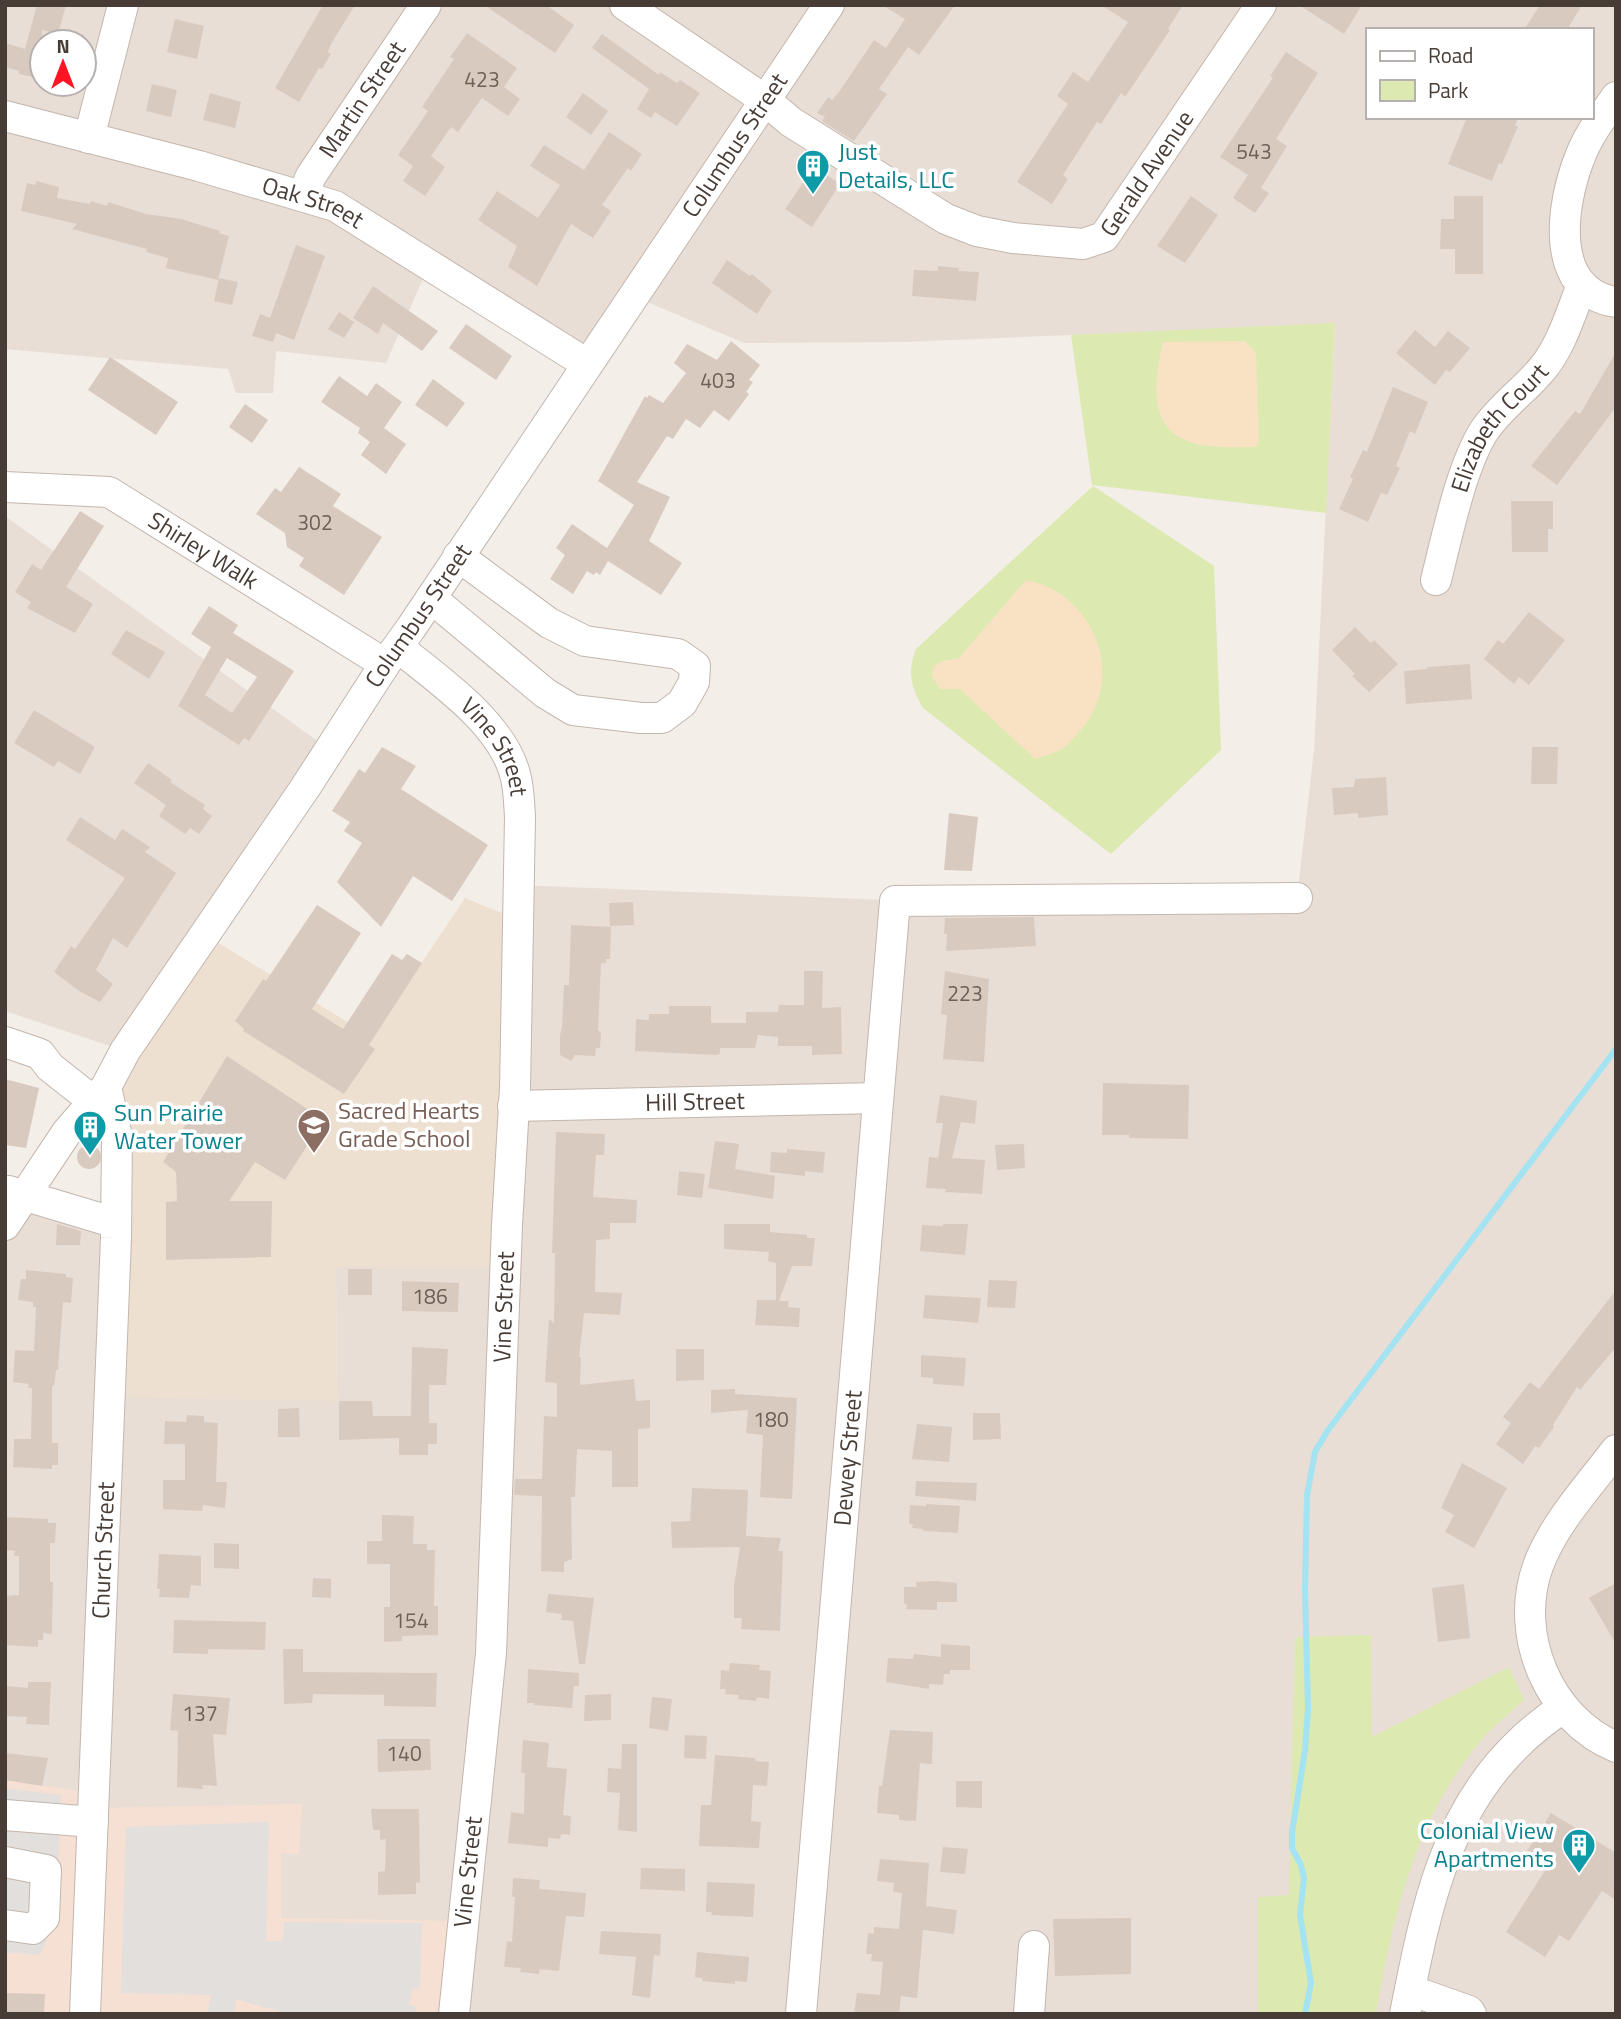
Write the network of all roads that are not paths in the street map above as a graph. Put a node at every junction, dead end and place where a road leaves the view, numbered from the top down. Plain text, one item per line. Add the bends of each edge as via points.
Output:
1 (123, 5) edge
2 (426, 5) edge
3 (625, 5) edge
4 (829, 5) edge
5 (1261, 5) edge
6 (1616, 97) edge
7 (765, 100) junction
8 (5, 116) edge
9 (89, 138) junction
10 (302, 195) junction
11 (1582, 285) junction
12 (1616, 302) edge
13 (587, 364) junction
14 (5, 487) edge
15 (458, 556) junction
16 (1436, 580) dead end
17 (431, 598) junction
18 (391, 656) junction
19 (1297, 898) dead end
20 (5, 1042) edge
21 (100, 1094) junction
22 (878, 1098) junction
23 (513, 1106) junction
24 (15, 1193) edge
25 (116, 1223) junction
26 (5, 1225) edge
27 (1616, 1450) edge
28 (1563, 1707) junction
29 (1614, 1751) edge
30 (5, 1815) edge
31 (93, 1822) junction
32 (5, 1863) edge
33 (5, 1925) edge
34 (1034, 1946) dead end
35 (1407, 2002) edge
36 (85, 2014) edge
37 (454, 2014) edge
38 (801, 2014) edge
39 (1029, 2014) edge
40 (1471, 2014) edge

1 - 9 street
2 - 10 street, Martin Street
3 - 7 street, Gerald Avenue
4 - 7 street, Columbus Street
5 - 7 street, Gerald Avenue via 1104,237 1083,244 1001,236 946,219 791,122
6 - 11 street via 1584,148 1570,191 1567,257
7 - 13 street, Columbus Street
8 - 9 street, Oak Street
9 - 10 street, Oak Street
10 - 13 street, Oak Street via 335,206
11 - 12 street via 1602,300
11 - 16 street, Elizabeth Court via 1554,354 1485,429 1476,446
13 - 15 street, Columbus Street
14 - 18 street, Shirley Walk via 109,492
15 - 17 street, Columbus Street
15 - 17 street via 549,623 585,641 678,654 695,666 694,682 682,703 662,718 573,710 545,693
17 - 18 street, Columbus Street
18 - 21 street, Columbus Street
18 - 23 street, Vine Street via 457,695 503,745 515,773 520,817
19 - 22 street, Dewey Street via 895,901
20 - 21 street via 40,1054 50,1067
21 - 24 street, Columbus Street
21 - 25 street, Church Street via 117,1136
22 - 23 street, Hill Street
22 - 38 street, Dewey Street
23 - 37 street, Vine Street via 491,1653
24 - 25 street
24 - 26 street, Columbus Street
25 - 31 street, Church Street
27 - 28 street via 1554,1531 1537,1568 1530,1622 1536,1658
28 - 29 street via 1575,1722
28 - 35 street via 1521,1740 1494,1770 1458,1827 1425,1913
30 - 31 street
31 - 36 street, Church Street
32 - 33 street via 46,1870 44,1918 33,1928
34 - 39 street
35 - 40 street

